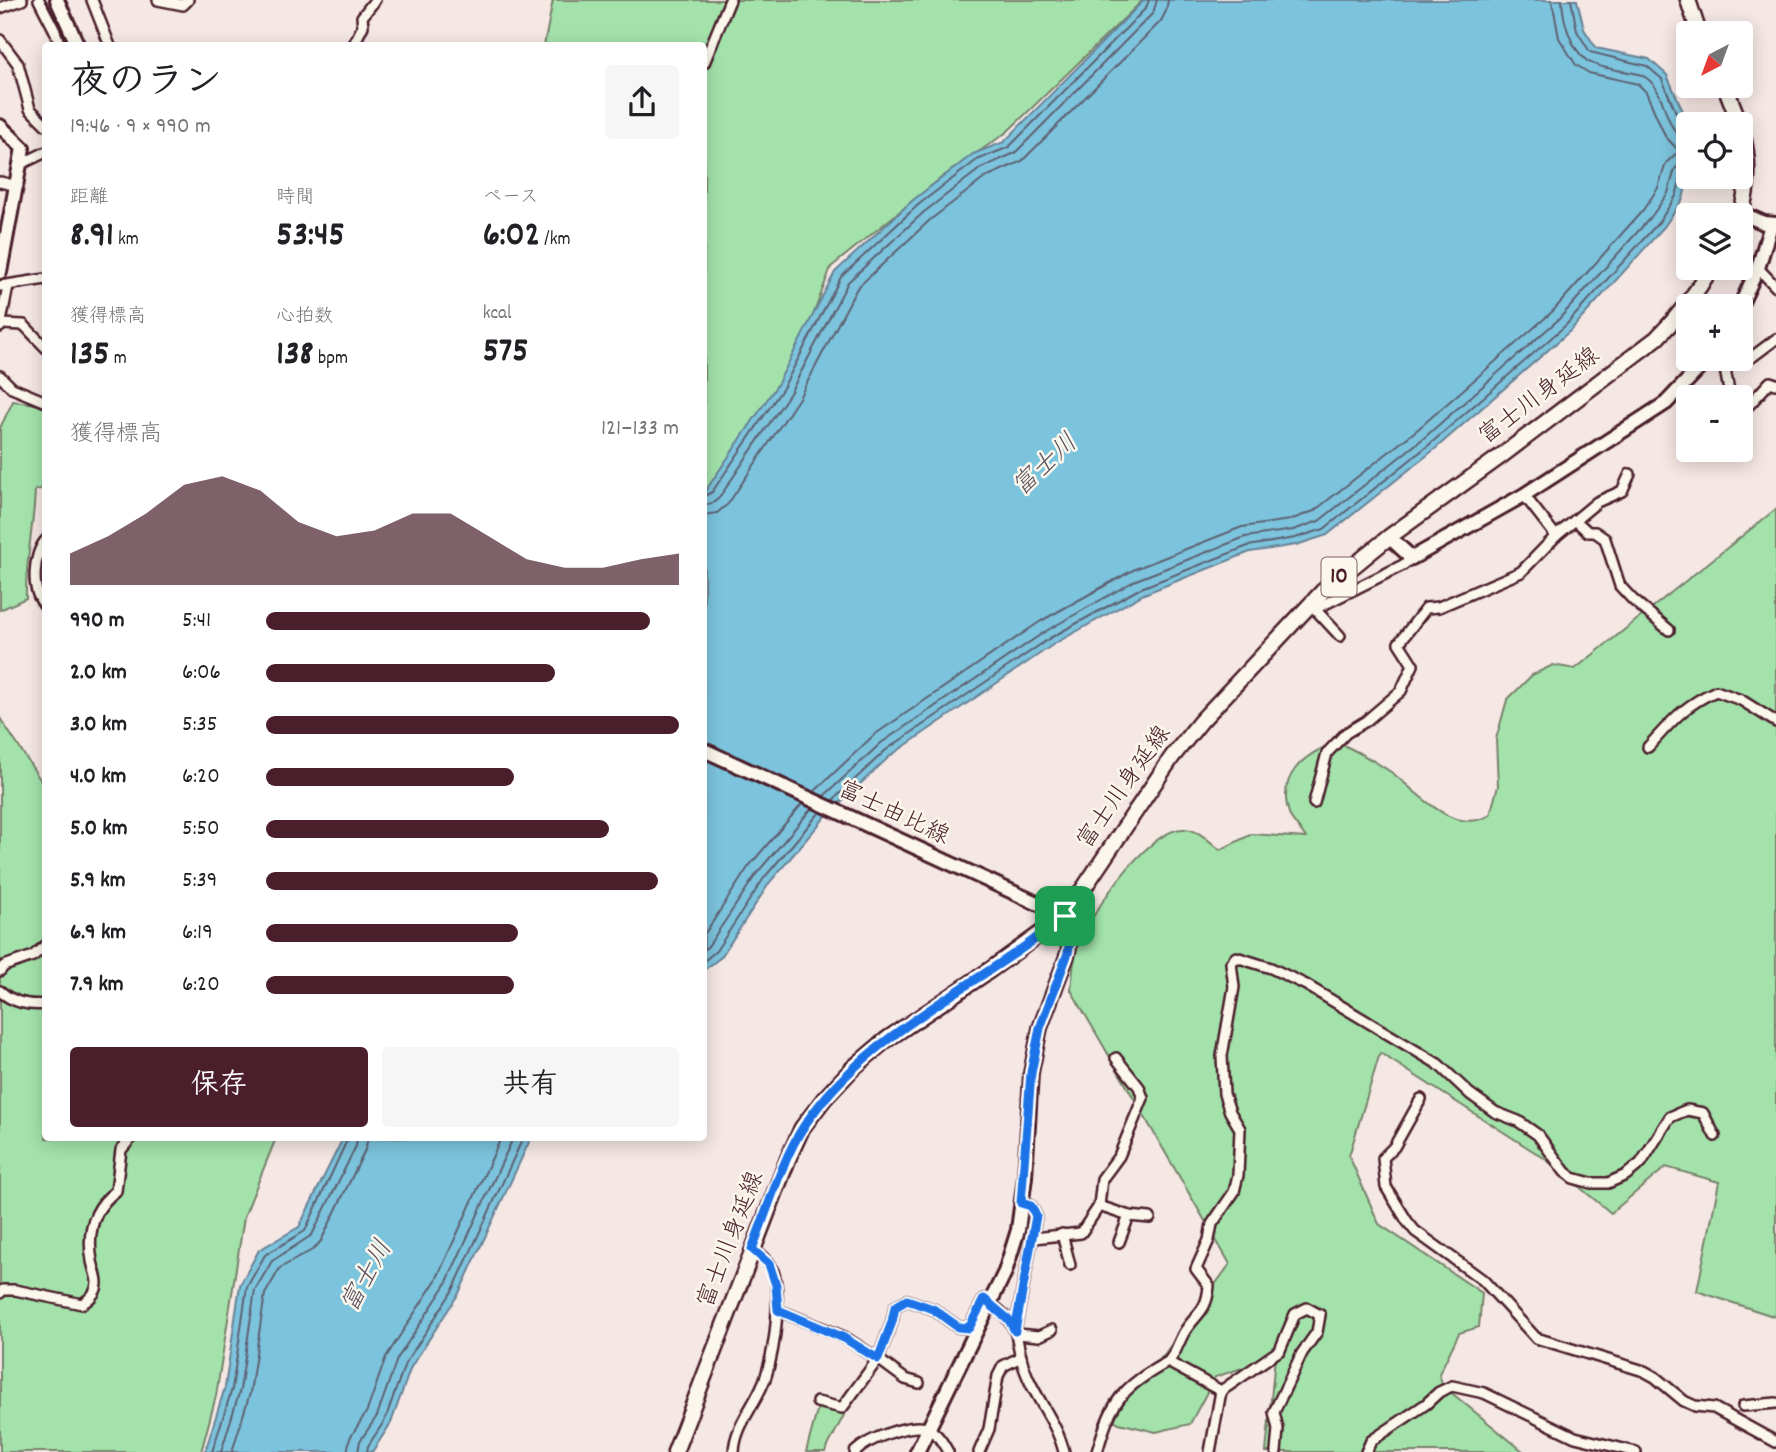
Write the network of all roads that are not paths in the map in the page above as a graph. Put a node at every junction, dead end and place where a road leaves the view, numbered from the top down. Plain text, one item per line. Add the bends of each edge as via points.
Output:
1 (22, 0) edge
2 (38, 0) edge
3 (57, 0) edge
4 (92, 0) edge
5 (158, 0) edge
6 (188, 0) edge
7 (375, 0) edge
8 (730, 0) edge
9 (1688, 0) edge
10 (0, 8) edge
11 (1695, 21) edge
12 (0, 40) edge
13 (58, 42) edge
14 (76, 42) edge
15 (108, 42) edge
16 (355, 42) edge
17 (707, 56) edge
18 (42, 121) edge
19 (0, 126) edge
20 (42, 154) edge
21 (21, 164) junction
22 (0, 182) edge
23 (18, 186) junction
24 (1753, 218) edge
25 (1774, 224) edge
26 (1758, 268) junction
27 (0, 272) edge
28 (42, 280) edge
29 (1705, 280) edge
30 (4, 286) edge
31 (1776, 287) edge
32 (1746, 294) edge
33 (0, 325) edge
34 (1776, 339) edge
35 (42, 344) edge
36 (1753, 357) edge
37 (1698, 371) edge
38 (0, 376) edge
39 (1776, 384) edge
40 (42, 400) edge
41 (1753, 400) edge
42 (1630, 474) dead end
43 (1524, 495) junction
44 (1575, 520) junction
45 (1556, 536) junction
46 (1388, 537) junction
47 (42, 545) edge
48 (1412, 558) junction
49 (42, 603) edge
50 (1670, 630) dead end
51 (1339, 636) dead end
52 (1776, 722) edge
53 (1648, 747) dead end
54 (707, 751) edge
55 (1314, 803) dead end
56 (1065, 916) junction
57 (42, 948) edge
58 (0, 971) edge
59 (0, 991) edge
60 (42, 1004) edge
61 (1116, 1058) dead end
62 (1421, 1100) dead end
63 (1715, 1136) dead end
64 (128, 1141) edge
65 (1021, 1203) junction
66 (1099, 1206) junction
67 (1129, 1216) junction
68 (1150, 1218) dead end
69 (1062, 1234) junction
70 (1034, 1238) junction
71 (1118, 1242) dead end
72 (752, 1249) junction
73 (1070, 1265) dead end
74 (0, 1293) edge
75 (991, 1303) junction
76 (778, 1310) junction
77 (1052, 1329) dead end
78 (1016, 1333) junction
79 (1021, 1357) junction
80 (878, 1359) junction
81 (1168, 1362) junction
82 (919, 1383) dead end
83 (1221, 1391) junction
84 (817, 1402) dead end
85 (1776, 1402) edge
86 (1743, 1406) dead end
87 (928, 1429) junction
88 (1776, 1441) edge
89 (675, 1452) edge
90 (734, 1452) edge
91 (855, 1452) edge
92 (917, 1452) edge
93 (948, 1452) edge
94 (979, 1452) edge
95 (1064, 1452) edge
96 (1097, 1452) edge
97 (1210, 1452) edge
98 (1276, 1452) edge
99 (1366, 1452) edge
100 (1636, 1452) edge

1 - 10 street
2 - 13 street
3 - 14 street
4 - 15 street
5 - 6 street via 183,5
7 - 16 street via 362,17
8 - 17 street
9 - 11 main road
12 - 18 street via 18,64 30,109
19 - 21 street via 23,148
20 - 21 street
21 - 23 street
22 - 23 street
23 - 27 street
24 - 25 street
25 - 26 street
26 - 31 street
26 - 32 street
28 - 30 street
29 - 46 main road, 富士川身延線 / 10 via 1657,338
30 - 33 street
33 - 35 street via 24,325
34 - 36 street
37 - 43 street via 1666,403
38 - 40 street via 12,388
39 - 41 street via 1764,386
42 - 44 street via 1622,491 1597,502
43 - 45 street
43 - 48 street
44 - 45 street
44 - 50 street via 1588,532 1605,538 1620,586
45 - 55 street via 1521,572 1439,607 1426,608 1399,643 1413,665 1401,691 1327,753
46 - 48 street
46 - 56 main road, 富士川身延線 / 10 via 1323,591 1201,720
47 - 49 street via 35,580
48 - 51 street via 1315,609
52 - 53 street via 1716,691 1693,701
54 - 56 street, 富士由比線
56 - 65 street via 1071,932 1068,953 1040,1028 1031,1073
56 - 72 main road, 富士川身延線 / 10 via 886,1040 853,1068 802,1128
57 - 58 street
59 - 60 street via 8,998
61 - 66 street via 1143,1098 1119,1156 1102,1179
62 - 88 street via 1383,1158 1386,1187 1415,1231 1483,1280 1536,1338 1644,1371 1684,1401 1714,1408
63 - 81 street via 1703,1114 1686,1110 1670,1117 1641,1163 1626,1175 1608,1183 1573,1178 1538,1135 1495,1112 1438,1064 1307,985 1236,957 1231,963 1234,987 1222,1056 1224,1094 1240,1129 1238,1175 1234,1192 1212,1224 1196,1269 1209,1286 1208,1300
64 - 74 street via 121,1150 116,1191 104,1199 92,1220 91,1257 98,1284 93,1297 82,1304 15,1290
65 - 70 street via 1031,1206 1036,1216
65 - 75 street via 1018,1230
66 - 67 street
66 - 69 street via 1081,1233
67 - 68 street
67 - 71 street
69 - 70 street
69 - 73 street
70 - 78 street
72 - 76 street via 769,1264
72 - 89 main road, 富士川身延線 / 10
75 - 78 street
75 - 80 street via 984,1299 969,1328 958,1327 933,1309 907,1300 899,1303
75 - 87 street
76 - 80 street via 844,1338
76 - 90 street via 766,1377 739,1431
77 - 78 street via 1039,1336
78 - 79 street
79 - 94 street via 1003,1366 998,1376 989,1429
79 - 95 street via 1060,1433
80 - 82 street
80 - 84 street via 842,1408
81 - 83 street
81 - 96 street via 1122,1394 1106,1419
83 - 97 street
83 - 98 street via 1280,1350 1294,1314 1307,1308 1320,1315 1317,1332 1274,1412
85 - 86 street
87 - 91 street via 914,1427 873,1439
87 - 92 street
87 - 93 street
99 - 100 street via 1371,1441 1452,1386 1484,1393 1575,1437

